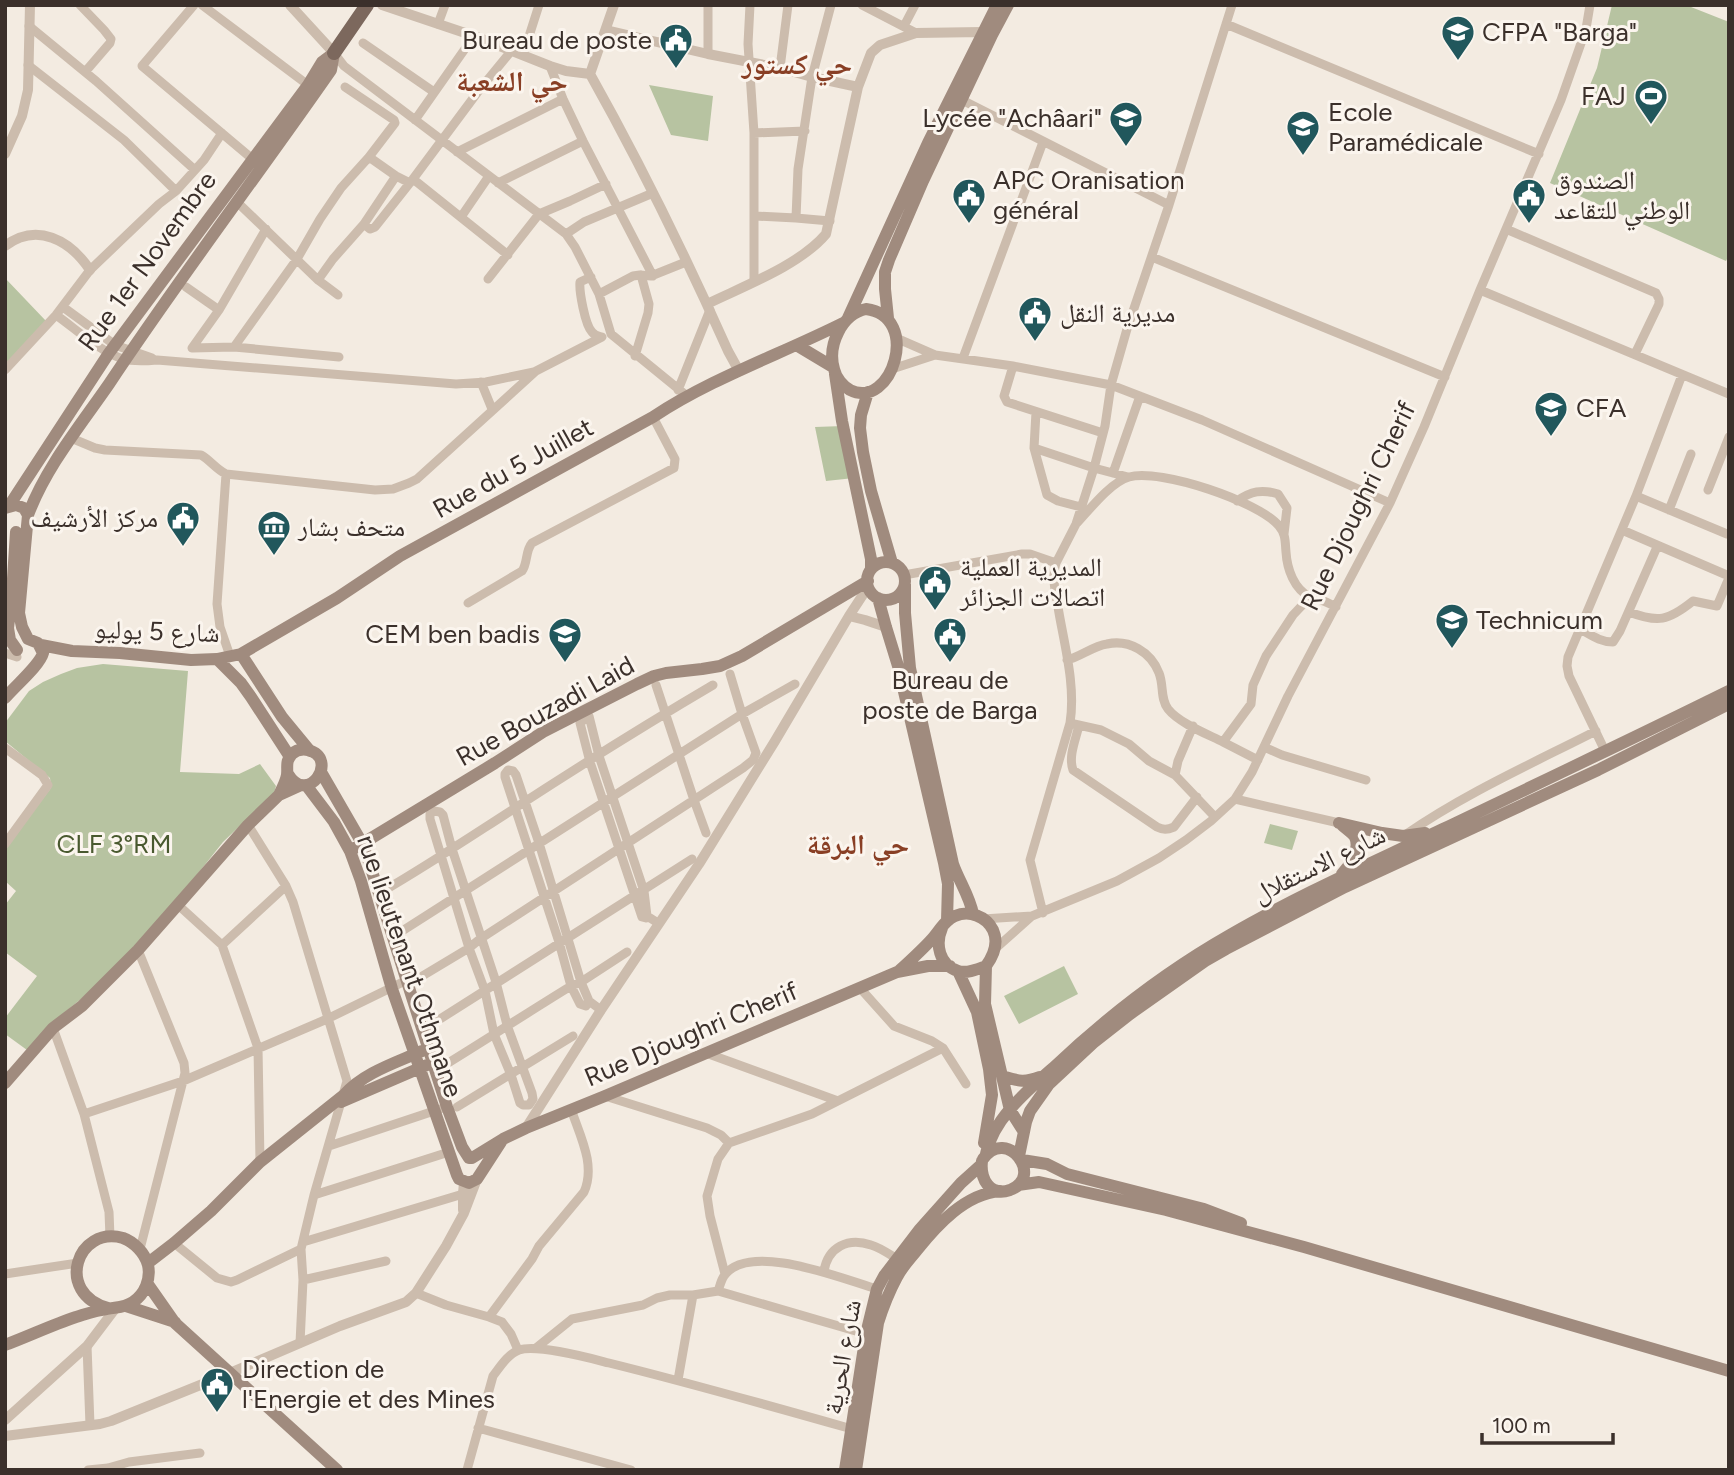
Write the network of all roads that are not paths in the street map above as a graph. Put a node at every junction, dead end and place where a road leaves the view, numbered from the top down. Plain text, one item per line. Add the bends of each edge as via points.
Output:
1 (30, 5) edge
2 (79, 5) edge
3 (194, 5) edge
4 (202, 5) edge
5 (290, 5) edge
6 (367, 5) edge
7 (382, 5) edge
8 (445, 5) edge
9 (539, 5) edge
10 (614, 5) edge
11 (708, 5) edge
12 (750, 5) edge
13 (788, 5) edge
14 (831, 5) edge
15 (862, 5) edge
16 (915, 5) edge
17 (997, 5) edge
18 (1008, 5) edge
19 (1232, 5) edge
20 (1590, 5) edge
21 (880, 9) edge
22 (438, 24) junction
23 (1226, 24) junction
24 (29, 26) junction
25 (904, 26) junction
26 (606, 30) junction
27 (916, 33) junction
28 (987, 34) junction
29 (474, 36) junction
30 (363, 43) dead end
31 (512, 50) junction
32 (334, 53) junction
33 (708, 54) junction
34 (523, 55) junction
35 (749, 63) junction
36 (28, 65) junction
37 (550, 66) junction
38 (780, 68) junction
39 (85, 72) junction
40 (590, 74) junction
41 (812, 77) junction
42 (308, 85) junction
43 (345, 86) dead end
44 (858, 87) junction
45 (434, 92) junction
46 (563, 99) junction
47 (962, 100) junction
48 (415, 120) junction
49 (805, 131) junction
50 (222, 133) junction
51 (754, 133) junction
52 (443, 141) junction
53 (583, 141) junction
54 (1043, 142) junction
55 (457, 152) junction
56 (5, 154) edge
57 (1539, 154) junction
58 (369, 157) junction
59 (258, 163) junction
60 (195, 170) junction
61 (396, 176) junction
62 (489, 176) junction
63 (412, 181) junction
64 (498, 183) junction
65 (606, 184) junction
66 (176, 191) junction
67 (653, 193) junction
68 (237, 202) junction
69 (1169, 205) junction
70 (617, 209) junction
71 (539, 214) junction
72 (755, 216) junction
73 (461, 217) junction
74 (796, 218) junction
75 (830, 221) junction
76 (364, 224) junction
77 (266, 229) junction
78 (1506, 229) junction
79 (566, 234) junction
80 (5, 246) edge
81 (508, 255) junction
82 (1152, 257) junction
83 (297, 259) junction
84 (686, 262) junction
85 (90, 270) junction
86 (642, 275) junction
87 (653, 276) junction
88 (591, 277) junction
89 (488, 279) dead end
90 (318, 280) junction
91 (754, 281) junction
92 (186, 287) dead end
93 (1480, 290) junction
94 (599, 294) junction
95 (338, 295) dead end
96 (63, 306) junction
97 (708, 307) junction
98 (219, 310) junction
99 (56, 315) junction
100 (888, 317) junction
101 (845, 321) junction
102 (606, 335) junction
103 (896, 338) junction
104 (799, 345) junction
105 (234, 347) junction
106 (112, 349) junction
107 (1635, 354) junction
108 (128, 355) junction
109 (935, 355) junction
110 (635, 356) junction
111 (339, 357) dead end
112 (963, 358) junction
113 (1013, 366) junction
114 (892, 369) junction
115 (5, 370) edge
116 (834, 370) junction
117 (536, 371) junction
118 (739, 371) junction
119 (1682, 375) junction
120 (1445, 377) junction
121 (1729, 380) edge
122 (481, 382) junction
123 (1111, 385) junction
124 (868, 392) junction
125 (682, 393) junction
126 (1726, 393) edge
127 (1140, 396) junction
128 (492, 409) junction
129 (1036, 412) junction
130 (653, 417) junction
131 (1103, 433) junction
132 (1729, 437) edge
133 (72, 438) junction
134 (1034, 448) junction
135 (1691, 454) dead end
136 (1094, 468) junction
137 (1113, 473) junction
138 (226, 474) junction
139 (1128, 477) junction
140 (1707, 490) dead end
141 (1636, 496) junction
142 (1237, 501) junction
143 (1390, 503) junction
144 (7, 507) edge
145 (1081, 507) junction
146 (1669, 510) junction
147 (1076, 524) junction
148 (19, 525) edge
149 (1622, 530) junction
150 (1284, 534) junction
151 (1727, 534) dead end
152 (1657, 547) junction
153 (892, 563) junction
154 (1056, 563) junction
155 (1729, 577) edge
156 (869, 579) junction
157 (904, 580) junction
158 (1310, 597) junction
159 (878, 598) junction
160 (468, 603) dead end
161 (1336, 607) junction
162 (1629, 611) junction
163 (849, 616) junction
164 (886, 628) junction
165 (1580, 629) junction
166 (35, 642) junction
167 (72, 651) junction
168 (13, 653) edge
169 (229, 656) junction
170 (1067, 660) junction
171 (38, 662) junction
172 (730, 674) dead end
173 (795, 684) dead end
174 (656, 685) dead end
175 (713, 685) dead end
176 (1729, 691) edge
177 (5, 698) edge
178 (1729, 704) edge
179 (665, 714) junction
180 (742, 714) junction
181 (1075, 724) junction
182 (1193, 726) junction
183 (1595, 731) junction
184 (1223, 742) junction
185 (1264, 747) junction
186 (5, 748) edge
187 (310, 751) junction
188 (1605, 751) junction
189 (599, 755) junction
190 (680, 755) junction
191 (290, 757) junction
192 (1258, 760) junction
193 (590, 762) junction
194 (321, 772) junction
195 (288, 774) junction
196 (1175, 775) junction
197 (1366, 780) dead end
198 (304, 785) junction
199 (279, 795) junction
200 (1197, 797) junction
201 (608, 799) junction
202 (1235, 799) junction
203 (694, 800) junction
204 (520, 805) junction
205 (1215, 817) junction
206 (1339, 823) junction
207 (247, 825) junction
208 (1439, 831) junction
209 (706, 833) dead end
210 (1403, 836) junction
211 (362, 843) junction
212 (539, 843) junction
213 (628, 843) junction
214 (5, 844) edge
215 (452, 849) junction
216 (529, 849) junction
217 (619, 849) junction
218 (350, 851) junction
219 (441, 857) junction
220 (692, 859) dead end
221 (1340, 876) junction
222 (286, 886) junction
223 (385, 890) dead end
224 (465, 890) junction
225 (640, 893) junction
226 (549, 895) junction
227 (453, 898) junction
228 (177, 904) junction
229 (1043, 912) junction
230 (978, 916) junction
231 (1032, 916) junction
232 (658, 923) junction
233 (944, 925) junction
234 (399, 933) dead end
235 (480, 939) junction
236 (564, 939) junction
237 (222, 945) junction
238 (469, 948) junction
239 (995, 948) junction
240 (138, 950) junction
241 (627, 952) dead end
242 (986, 966) junction
243 (954, 969) junction
244 (897, 972) junction
245 (410, 980) junction
246 (496, 982) junction
247 (576, 984) junction
248 (860, 988) junction
249 (392, 989) junction
250 (485, 991) junction
251 (601, 1010) junction
252 (327, 1019) junction
253 (507, 1025) junction
254 (429, 1026) dead end
255 (53, 1028) junction
256 (494, 1034) junction
257 (573, 1036) dead end
258 (258, 1048) junction
259 (428, 1048) junction
260 (943, 1048) junction
261 (706, 1053) junction
262 (415, 1054) junction
263 (430, 1066) junction
264 (523, 1066) junction
265 (511, 1075) junction
266 (1002, 1076) junction
267 (1044, 1076) junction
268 (183, 1081) junction
269 (5, 1083) edge
270 (966, 1084) dead end
271 (605, 1096) junction
272 (339, 1101) junction
273 (838, 1101) junction
274 (446, 1108) junction
275 (571, 1109) junction
276 (1010, 1110) junction
277 (85, 1114) junction
278 (526, 1128) junction
279 (1024, 1132) junction
280 (503, 1139) junction
281 (729, 1143) junction
282 (329, 1146) junction
283 (449, 1152) junction
284 (470, 1158) junction
285 (1020, 1158) junction
286 (983, 1160) junction
287 (260, 1162) junction
288 (456, 1170) junction
289 (471, 1182) junction
290 (1018, 1185) junction
291 (1000, 1191) junction
292 (314, 1195) junction
293 (464, 1213) junction
294 (110, 1237) junction
295 (174, 1243) junction
296 (302, 1246) junction
297 (1304, 1247) junction
298 (140, 1249) junction
299 (897, 1259) junction
300 (386, 1261) dead end
301 (78, 1263) junction
302 (148, 1264) junction
303 (824, 1271) junction
304 (5, 1274) edge
305 (725, 1274) junction
306 (303, 1280) junction
307 (147, 1283) junction
308 (877, 1289) junction
309 (82, 1291) junction
310 (718, 1291) junction
311 (416, 1293) junction
312 (693, 1295) junction
313 (116, 1308) junction
314 (489, 1317) junction
315 (73, 1318) junction
316 (175, 1323) junction
317 (866, 1334) junction
318 (300, 1343) junction
319 (5, 1345) edge
320 (87, 1346) junction
321 (536, 1348) junction
322 (518, 1350) junction
323 (1729, 1371) edge
324 (230, 1373) junction
325 (678, 1380) junction
326 (5, 1420) edge
327 (90, 1425) junction
328 (478, 1428) junction
329 (852, 1429) junction
330 (5, 1436) edge
331 (200, 1453) dead end
332 (108, 1469) edge
333 (88, 1470) edge
334 (337, 1470) edge
335 (467, 1470) edge
336 (631, 1470) edge
337 (845, 1470) edge
338 (856, 1470) edge

1 - 24 street
2 - 39 street via 111,39
3 - 50 street via 142,66
4 - 42 street
5 - 32 street
6 - 32 main road, Rue 1er Novembre
7 - 22 street
8 - 22 street
9 - 34 street
10 - 26 street
11 - 33 street
12 - 35 street
13 - 38 street
14 - 41 street
15 - 21 street
16 - 25 street
17 - 28 main road
18 - 28 main road
19 - 23 street
20 - 57 street, Rue Djoughri Cherif via 1572,70
21 - 25 street
22 - 29 street
23 - 57 street
23 - 69 street
24 - 36 street
24 - 39 street
25 - 27 street
26 - 33 street
26 - 40 street
27 - 28 street
27 - 44 street via 880,45 871,53
28 - 47 main road
28 - 101 main road via 928,144
29 - 31 street
29 - 45 street
30 - 45 street
31 - 34 street
31 - 52 street
32 - 42 main road, Rue 1er Novembre via 322,62
32 - 48 street via 344,66
32 - 59 main road, Rue 1er Novembre via 331,70
33 - 35 street
34 - 37 street
35 - 38 street
35 - 51 street
36 - 56 street via 22,116
36 - 66 street via 124,140
37 - 40 street
37 - 46 street
38 - 41 street
39 - 60 street
40 - 67 street
41 - 44 street
41 - 49 street
42 - 59 main road, Rue 1er Novembre
43 - 58 street via 394,120
44 - 75 street
45 - 48 street
46 - 53 street
46 - 55 street
47 - 54 street
47 - 100 main road via 889,260 884,289
48 - 52 street
49 - 51 street
49 - 74 street
50 - 59 street
50 - 60 street
51 - 72 street
52 - 55 street
52 - 63 street
53 - 64 street
53 - 65 street
54 - 69 street
54 - 112 street
55 - 62 street
57 - 78 street, Rue Djoughri Cherif
58 - 61 street
58 - 83 street via 341,188
59 - 68 main road, Rue 1er Novembre
59 - 106 main road, Rue 1er Novembre
60 - 66 street
61 - 63 street
61 - 76 street
62 - 64 street
62 - 73 street
63 - 73 street
63 - 76 street via 374,227
64 - 71 street
65 - 70 street
65 - 71 street
66 - 85 street
67 - 70 street
67 - 84 street
68 - 77 street
68 - 108 main road, Rue 1er Novembre
69 - 82 street
70 - 79 street
70 - 87 street
71 - 79 street
71 - 81 street
72 - 74 street
72 - 91 street
73 - 81 street
74 - 75 street
75 - 91 street via 816,245
76 - 90 street
77 - 83 street
77 - 98 street
78 - 93 street, Rue Djoughri Cherif
78 - 107 street via 1656,293 1659,304
79 - 88 street
80 - 85 street via 18,237 48,236 75,253
81 - 89 street
82 - 120 street
82 - 123 street
83 - 90 street
83 - 105 street
84 - 87 street
84 - 97 street
85 - 96 street
86 - 87 street
86 - 94 street
86 - 110 street via 649,304
88 - 94 street
88 - 102 street via 580,282 589,327 592,333
90 - 95 street
91 - 97 street
92 - 98 street
93 - 107 street
93 - 120 street, Rue Djoughri Cherif
94 - 102 street
96 - 99 street
96 - 106 street
97 - 118 street
97 - 125 street
98 - 105 street via 192,348
99 - 106 street
99 - 115 street
100 - 101 main road via 866,309
100 - 103 main road
101 - 104 main road
101 - 116 main road via 833,350
102 - 110 street
102 - 117 street
103 - 109 street
103 - 114 main road
104 - 116 main road
104 - 118 main road
105 - 111 street
106 - 108 street
106 - 144 main road, Rue 1er Novembre
107 - 119 street
108 - 122 street via 135,361 447,384
108 - 133 main road, Rue 1er Novembre
109 - 112 street
109 - 114 street
110 - 125 street
112 - 113 street
113 - 123 street
113 - 129 street via 1005,399
114 - 124 main road via 884,383
116 - 124 main road via 846,388
116 - 156 main road via 871,559
117 - 122 street
117 - 128 street
118 - 125 main road, Rue du 5 Juillet
119 - 126 street
119 - 141 street
120 - 143 street, Rue Djoughri Cherif
121 - 126 street
122 - 128 street
123 - 127 street
123 - 131 street
124 - 153 main road via 861,415 863,452
125 - 130 main road, Rue du 5 Juillet
127 - 137 street
127 - 143 street
128 - 138 street via 423,474 393,489
129 - 131 street
129 - 134 street
130 - 160 street via 675,459 674,468 532,542 522,571
130 - 169 main road, Rue du 5 Juillet
131 - 136 street
132 - 140 street
133 - 138 street via 105,450 201,455
133 - 148 main road, Rue 1er Novembre
134 - 136 street
134 - 145 street via 1047,495
135 - 146 street
136 - 137 street
136 - 145 street
137 - 139 street
138 - 169 street via 217,604
139 - 142 street via 1166,478
139 - 147 street
141 - 146 street
141 - 149 street
142 - 150 street via 1270,516
142 - 150 street via 1262,490 1278,494 1287,508
143 - 161 street, Rue Djoughri Cherif
144 - 148 main road via 20,506
145 - 147 street
146 - 151 street
147 - 154 street
148 - 166 main road via 19,613 22,627
148 - 168 main road via 8,628
149 - 152 street
149 - 165 street
150 - 158 street via 1291,577
152 - 155 street
152 - 162 street
153 - 156 main road via 881,563
153 - 157 main road via 900,568
154 - 157 street via 1022,554
154 - 170 street via 1053,578
155 - 162 street via 1717,606 1693,601 1659,620
156 - 159 main road via 872,594
156 - 163 street
156 - 211 main road, Rue Bouzadi Laid via 742,656 720,666 654,676 604,700
157 - 159 main road via 895,597
157 - 230 main road via 909,668 953,864
158 - 161 street
158 - 184 street via 1266,656 1253,685 1251,704
159 - 164 main road
161 - 185 street, Rue Djoughri Cherif
162 - 165 street via 1613,642
163 - 164 street
163 - 232 street via 762,763
164 - 233 main road via 944,863 948,884
165 - 183 street via 1567,666
166 - 167 main road, شارع 5 يوليو
166 - 168 main road via 20,643
166 - 171 main road via 43,653
167 - 169 main road, شارع 5 يوليو via 191,660
167 - 171 main road, شارع 5 يوليو
168 - 171 main road via 24,664
169 - 187 main road
169 - 191 main road via 241,683
170 - 181 street
170 - 182 street via 1106,644 1142,649 1159,673 1163,702 1176,717
171 - 177 main road
172 - 180 street
173 - 180 street
174 - 179 street
175 - 179 street
176 - 188 main road, شارع الاستقلال
178 - 279 main road, شارع الاستقلال via 1345,887 1215,955 1130,1014 1070,1064 1038,1098
179 - 189 street
179 - 190 street
180 - 190 street
180 - 203 street via 756,753 753,760
181 - 196 street via 1129,744
181 - 200 street via 1073,770 1162,829 1174,827
181 - 229 street via 1030,860
182 - 184 street
182 - 196 street
183 - 188 street
183 - 210 street via 1432,816
184 - 192 street
185 - 192 street, Rue Djoughri Cherif
185 - 197 street
186 - 214 street via 42,775 48,785
187 - 191 main road via 296,751
187 - 194 main road via 318,757
188 - 208 main road, شارع الاستقلال
189 - 193 street
189 - 193 street via 589,716 580,723
189 - 201 street
190 - 201 street
190 - 203 street
191 - 195 main road
192 - 202 street, Rue Djoughri Cherif
193 - 201 street
193 - 204 street
194 - 198 main road
194 - 211 main road, rue lieutenant Othmane
195 - 198 main road
195 - 199 main road
196 - 200 street
198 - 199 main road
198 - 218 main road, rue lieutenant Othmane
199 - 207 main road
200 - 205 street
201 - 212 street
201 - 213 street
201 - 217 street
202 - 205 street, Rue Djoughri Cherif
202 - 206 street
203 - 209 street
203 - 213 street
204 - 212 street
204 - 215 street
204 - 216 street
205 - 229 street, Rue Djoughri Cherif via 1159,858
206 - 210 main road
206 - 221 main road via 1354,836 1357,847
207 - 222 street
207 - 228 main road
208 - 210 main road
208 - 221 main road, شارع الاستقلال
211 - 218 main road, Rue Bouzadi Laid
211 - 245 main road, rue lieutenant Othmane
212 - 216 street
212 - 226 street
213 - 217 street
213 - 225 street
215 - 219 street
215 - 219 street via 443,814 434,811 430,819
215 - 224 street
216 - 224 street
216 - 226 street
217 - 225 street
217 - 226 street
218 - 249 main road, rue lieutenant Othmane
219 - 223 street
219 - 227 street
220 - 225 street
221 - 267 main road, شارع الاستقلال via 1166,975
222 - 237 street
222 - 252 street
224 - 227 street
224 - 235 street
225 - 232 street via 647,916
225 - 236 street
226 - 235 street
226 - 236 street
227 - 234 street
227 - 238 street
228 - 237 street
228 - 240 main road
229 - 231 street, Rue Djoughri Cherif
230 - 231 street
230 - 233 main road via 955,916
230 - 239 main road via 994,932
231 - 239 street
232 - 251 street
233 - 243 main road via 938,944 944,960
233 - 244 main road
235 - 238 street
235 - 246 street
236 - 246 street
236 - 247 street
237 - 258 street
238 - 245 street
238 - 250 street
239 - 242 main road
240 - 255 main road
240 - 268 street via 184,1063
241 - 247 street
242 - 243 main road via 969,972
242 - 266 main road via 985,1004
243 - 244 main road via 928,965
243 - 286 main road via 977,1012 989,1069 992,1095
244 - 248 main road, Rue Djoughri Cherif
245 - 249 street
245 - 259 main road, rue lieutenant Othmane
246 - 250 street
246 - 253 street
247 - 251 street via 580,1004 586,1006 589,1001
247 - 253 street
248 - 260 street via 894,1026
248 - 261 main road, Rue Djoughri Cherif
249 - 252 street
249 - 262 main road, rue lieutenant Othmane
250 - 254 street
250 - 256 street
251 - 278 street
252 - 258 street
252 - 272 street via 346,1074
253 - 256 street
253 - 264 street
255 - 269 main road
255 - 277 street
256 - 263 street
256 - 265 street
257 - 264 street
258 - 268 street
258 - 287 street
259 - 262 main road
259 - 263 main road, rue lieutenant Othmane
260 - 270 street
260 - 273 street
261 - 271 main road, Rue Djoughri Cherif
261 - 273 street
262 - 263 main road, rue lieutenant Othmane
262 - 272 main road via 362,1078
263 - 272 main road
263 - 274 main road, rue lieutenant Othmane
264 - 265 street
264 - 265 street via 533,1099 529,1105 520,1103
265 - 274 street
266 - 267 main road via 1023,1082
266 - 276 main road
267 - 276 main road, شارع الاستقلال
268 - 277 street
268 - 298 street
271 - 275 main road, Rue Djoughri Cherif
271 - 281 street via 707,1128
272 - 282 street
272 - 287 main road
273 - 281 street
274 - 282 street
274 - 283 main road, rue lieutenant Othmane
274 - 284 main road, rue lieutenant Othmane
275 - 278 main road, Rue Djoughri Cherif
275 - 314 street via 589,1163 587,1185
276 - 279 main road
276 - 286 main road, شارع الاستقلال via 989,1140
277 - 294 street via 109,1212
278 - 280 main road, Rue Djoughri Cherif
279 - 285 main road, شارع الاستقلال
280 - 284 main road, Rue Djoughri Cherif
280 - 289 main road
281 - 305 street via 718,1159 707,1196
282 - 292 street
283 - 288 main road, rue lieutenant Othmane
283 - 292 street
284 - 288 main road via 460,1161
284 - 289 main road via 479,1164
285 - 286 main road via 1003,1148
285 - 290 main road via 1024,1173
285 - 297 main road via 1204,1209
286 - 291 main road via 984,1181
286 - 299 main road, شارع الحرية
287 - 295 main road
288 - 289 main road via 459,1179
289 - 293 street
289 - 293 street
289 - 296 street
290 - 291 main road
290 - 297 main road via 1040,1182
291 - 338 main road, شارع الحرية via 988,1192 952,1213 898,1274 878,1323
292 - 296 street
293 - 311 street
294 - 298 main road via 128,1240
294 - 301 main road via 93,1242
295 - 296 street via 217,1278 231,1282
295 - 302 main road
296 - 306 street
297 - 323 main road
298 - 302 main road
299 - 303 street via 868,1243 855,1242 832,1251
299 - 308 main road, شارع الحرية
300 - 306 street
301 - 304 street
301 - 309 main road
302 - 307 main road
303 - 305 street via 765,1261 748,1262
303 - 308 street
305 - 310 street
306 - 318 street
307 - 313 main road via 135,1301
307 - 316 main road
308 - 317 main road, شارع الحرية
309 - 313 main road via 97,1306
309 - 315 main road
310 - 312 street
310 - 317 street
311 - 314 street
311 - 318 street via 406,1302
312 - 321 street via 670,1295 572,1319
312 - 325 street
313 - 315 main road
313 - 316 main road
313 - 320 street
314 - 322 street via 506,1326
315 - 319 main road
316 - 324 main road
317 - 329 main road, شارع الحرية
318 - 324 street
320 - 326 street
320 - 327 street
321 - 322 street
321 - 325 street
322 - 328 street via 493,1376
324 - 327 street via 111,1421
324 - 334 main road
325 - 329 street
327 - 330 street
328 - 335 street
328 - 336 street
329 - 337 main road, شارع الحرية
331 - 332 street
332 - 333 street

